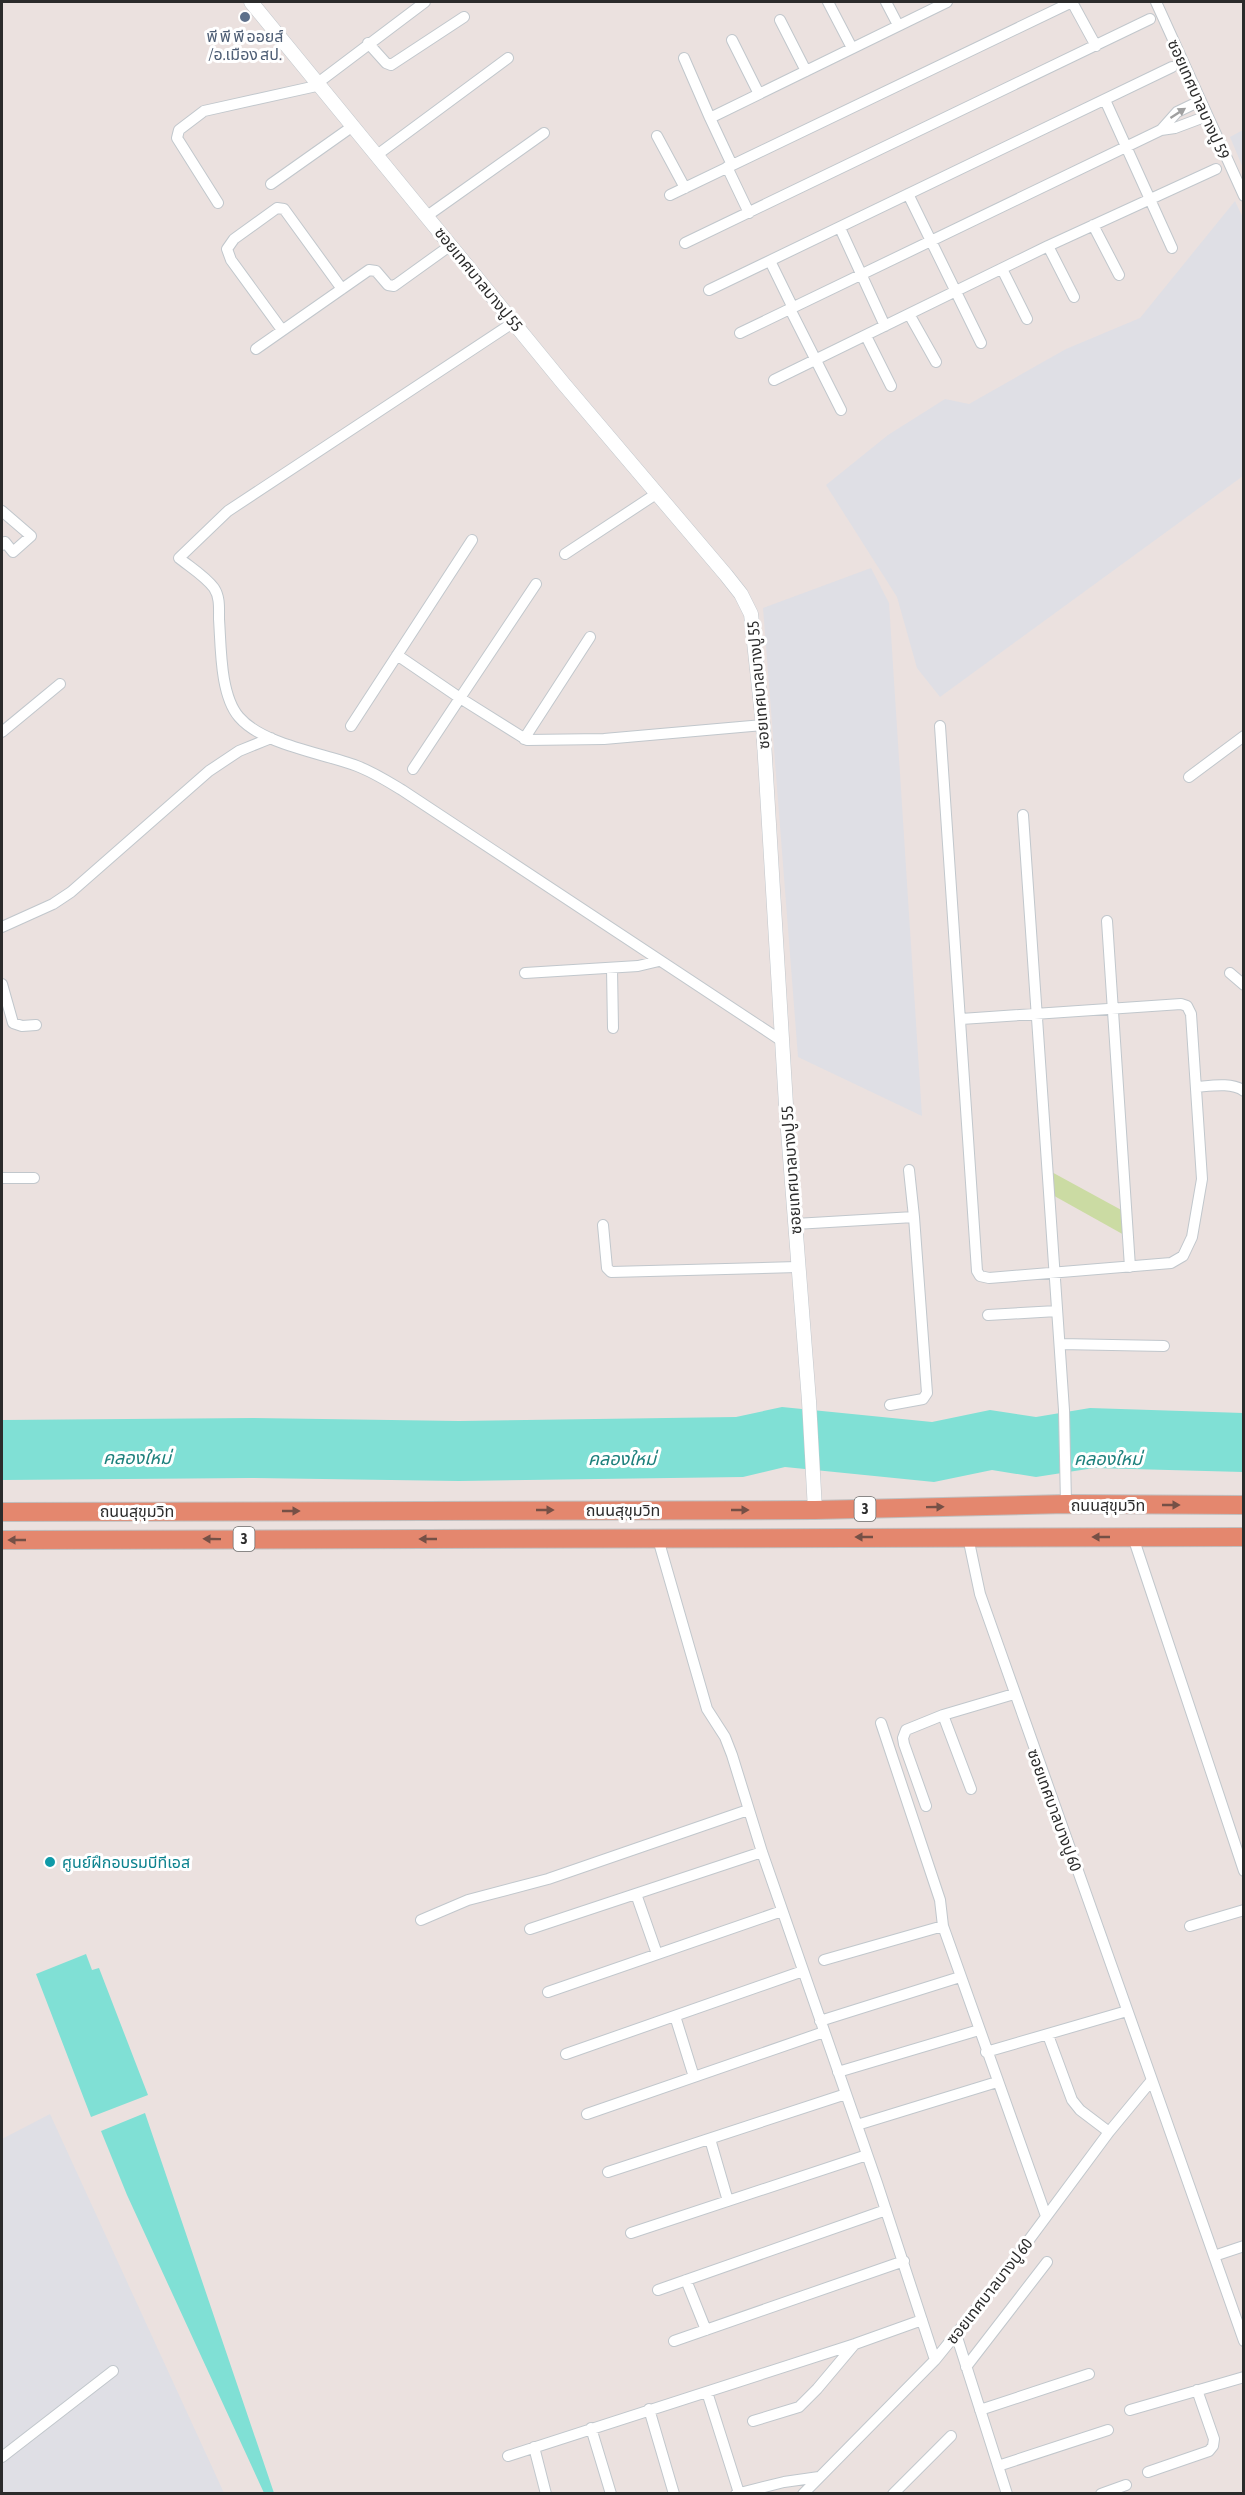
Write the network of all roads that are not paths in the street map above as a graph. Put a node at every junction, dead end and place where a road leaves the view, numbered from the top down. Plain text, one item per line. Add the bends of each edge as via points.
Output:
1 (251, 2) edge
2 (426, 2) edge
3 (828, 2) edge
4 (886, 2) edge
5 (945, 2) edge
6 (1072, 2) edge
7 (1156, 2) edge
8 (464, 17) dead end
9 (1150, 19) dead end
10 (780, 20) dead end
11 (898, 26) junction
12 (732, 40) dead end
13 (368, 43) junction
14 (1096, 46) junction
15 (852, 48) junction
16 (508, 58) dead end
17 (684, 58) dead end
18 (1172, 67) dead end
19 (806, 71) junction
20 (320, 84) junction
21 (759, 94) junction
22 (1105, 100) junction
23 (1200, 101) junction
24 (1207, 116) junction
25 (710, 118) junction
26 (353, 126) junction
27 (1161, 130) junction
28 (544, 133) dead end
29 (657, 136) dead end
30 (1126, 147) junction
31 (377, 154) junction
32 (729, 166) junction
33 (1216, 169) dead end
34 (271, 184) dead end
35 (685, 188) junction
36 (908, 194) junction
37 (670, 195) dead end
38 (1244, 196) edge
39 (1149, 200) junction
40 (218, 203) dead end
41 (749, 213) junction
42 (427, 216) junction
43 (1093, 225) junction
44 (840, 228) junction
45 (931, 241) junction
46 (686, 243) dead end
47 (451, 245) junction
48 (1048, 246) junction
49 (1172, 248) dead end
50 (770, 261) junction
51 (1002, 269) junction
52 (862, 275) junction
53 (1119, 275) dead end
54 (342, 289) junction
55 (709, 290) dead end
56 (955, 291) junction
57 (1074, 297) dead end
58 (791, 309) junction
59 (909, 314) junction
60 (1027, 319) dead end
61 (514, 322) junction
62 (885, 326) junction
63 (282, 330) junction
64 (740, 333) dead end
65 (866, 336) junction
66 (981, 343) dead end
67 (256, 349) dead end
68 (816, 358) junction
69 (936, 362) dead end
70 (774, 380) dead end
71 (891, 386) dead end
72 (841, 410) dead end
73 (656, 494) junction
74 (2, 511) edge
75 (472, 540) dead end
76 (2, 544) edge
77 (565, 554) dead end
78 (536, 585) dead end
79 (590, 637) dead end
80 (397, 655) junction
81 (60, 684) dead end
82 (460, 698) junction
83 (763, 725) junction
84 (351, 726) dead end
85 (939, 726) dead end
86 (2, 732) edge
87 (1244, 736) edge
88 (271, 738) junction
89 (524, 739) junction
90 (412, 770) dead end
91 (1189, 777) dead end
92 (1023, 815) dead end
93 (1107, 921) dead end
94 (2, 927) edge
95 (659, 961) junction
96 (612, 968) junction
97 (1230, 972) dead end
98 (525, 973) dead end
99 (2, 984) edge
100 (1244, 985) edge
101 (1113, 1009) junction
102 (1037, 1015) junction
103 (961, 1019) junction
104 (36, 1024) dead end
105 (613, 1028) dead end
106 (782, 1041) junction
107 (1196, 1087) junction
108 (1244, 1091) edge
109 (909, 1170) dead end
110 (2, 1178) edge
111 (34, 1178) dead end
112 (914, 1217) junction
113 (795, 1224) junction
114 (603, 1226) dead end
115 (797, 1267) junction
116 (1130, 1267) junction
117 (1055, 1274) junction
118 (1057, 1311) junction
119 (988, 1315) dead end
120 (1060, 1344) junction
121 (1164, 1346) dead end
122 (890, 1405) dead end
123 (1066, 1504) junction
124 (1244, 1505) edge
125 (486, 1509) junction
126 (815, 1510) junction
127 (2, 1512) edge
128 (1244, 1536) edge
129 (968, 1537) junction
130 (1133, 1537) junction
131 (486, 1539) junction
132 (658, 1539) junction
133 (2, 1540) edge
134 (1014, 1694) junction
135 (943, 1715) junction
136 (881, 1723) dead end
137 (971, 1790) dead end
138 (926, 1806) dead end
139 (748, 1810) junction
140 (762, 1852) junction
141 (1244, 1871) edge
142 (636, 1894) junction
143 (1244, 1910) edge
144 (782, 1911) junction
145 (421, 1920) dead end
146 (942, 1926) junction
147 (1190, 1926) dead end
148 (530, 1929) dead end
149 (657, 1954) junction
150 (824, 1960) dead end
151 (803, 1971) junction
152 (960, 1977) junction
153 (548, 1992) dead end
154 (1127, 2011) junction
155 (675, 2016) junction
156 (822, 2026) junction
157 (979, 2030) junction
158 (1048, 2035) junction
159 (986, 2052) junction
160 (566, 2054) dead end
161 (838, 2072) junction
162 (694, 2076) junction
163 (1152, 2080) junction
164 (997, 2082) junction
165 (846, 2094) junction
166 (587, 2114) dead end
167 (856, 2125) junction
168 (1109, 2132) junction
169 (710, 2139) junction
170 (867, 2155) junction
171 (609, 2172) dead end
172 (728, 2201) junction
173 (886, 2210) junction
174 (1046, 2216) junction
175 (631, 2233) dead end
176 (1244, 2246) edge
177 (1214, 2256) junction
178 (904, 2261) junction
179 (1047, 2262) dead end
180 (687, 2280) junction
181 (658, 2290) dead end
182 (1239, 2314) edge
183 (922, 2320) junction
184 (706, 2330) junction
185 (956, 2334) junction
186 (674, 2341) dead end
187 (1244, 2341) edge
188 (855, 2344) junction
189 (935, 2360) junction
190 (966, 2367) junction
191 (113, 2371) dead end
192 (1089, 2374) dead end
193 (1244, 2377) edge
194 (1197, 2390) junction
195 (707, 2392) junction
196 (649, 2409) junction
197 (980, 2410) junction
198 (1130, 2410) dead end
199 (753, 2421) dead end
200 (591, 2428) junction
201 (1107, 2430) dead end
202 (951, 2436) dead end
203 (534, 2447) junction
204 (508, 2456) dead end
205 (2, 2457) edge
206 (998, 2466) junction
207 (1148, 2472) dead end
208 (819, 2477) junction
209 (1126, 2485) dead end
210 (546, 2493) edge
211 (611, 2493) edge
212 (674, 2493) edge
213 (738, 2493) edge
214 (804, 2493) edge
215 (893, 2493) edge
216 (1007, 2493) edge
217 (1101, 2493) edge

1 - 20 street, ซอยเทศบาลบางปู 55
2 - 13 street
3 - 15 street
4 - 11 street
5 - 11 street
6 - 14 street
6 - 32 street
7 - 23 street, ซอยเทศบาลบางปู 59
8 - 13 street via 391,65
9 - 14 street
10 - 19 street
11 - 15 street
12 - 21 street
13 - 20 street
14 - 41 street
15 - 19 street
16 - 31 street
17 - 25 street
18 - 22 street
19 - 21 street
20 - 26 street, ซอยเทศบาลบางปู 55
20 - 40 street via 204,111 179,130 177,138
21 - 25 street
22 - 30 street
22 - 36 street
23 - 24 street, ซอยเทศบาลบางปู 59
27 -> 23 street via 1177,112
24 - 27 street
24 - 38 street, ซอยเทศบาลบางปู 59
25 - 32 street
26 - 31 street, ซอยเทศบาลบางปู 55
26 - 34 street
27 - 30 street
28 - 42 street
29 - 35 street
30 - 39 street
30 - 45 street
31 - 42 street, ซอยเทศบาลบางปู 55
32 - 35 street
32 - 41 street
33 - 39 street
35 - 37 street
36 - 44 street
36 - 45 street
39 - 43 street
39 - 49 street
41 - 46 street
42 - 47 street, ซอยเทศบาลบางปู 55
43 - 48 street
43 - 53 street
44 - 50 street
44 - 52 street
45 - 52 street
45 - 56 street
47 - 54 street via 394,286 369,270
47 - 61 street, ซอยเทศบาลบางปู 55
48 - 51 street
48 - 57 street
50 - 55 street
50 - 58 street
51 - 56 street
51 - 60 street
52 - 58 street
52 - 62 street
54 - 63 street
54 - 63 street via 284,209 277,208 234,239 227,249
56 - 59 street
56 - 66 street
58 - 64 street
58 - 68 street
59 - 62 street
59 - 69 street
61 - 73 street, ซอยเทศบาลบางปู 55
61 - 88 street via 228,511 179,558 204,578 218,596 226,690 233,709 251,728
62 - 65 street
63 - 67 street
65 - 68 street
65 - 71 street
68 - 70 street
68 - 72 street
73 - 77 street
73 - 83 street, ซอยเทศบาลบางปู 55 via 748,604
74 - 76 street via 32,536 13,552 5,542
75 - 80 street
78 - 82 street
79 - 89 street
80 - 82 street
80 - 84 street
81 - 86 street
82 - 89 street
82 - 90 street
83 - 89 street via 604,739
83 - 106 street, ซอยเทศบาลบางปู 55
85 - 103 street
87 - 91 street
88 - 94 street via 239,751 209,771 71,891
88 - 95 street via 378,776
92 - 102 street
93 - 101 street
95 - 96 street
95 - 106 street
96 - 98 street
96 - 105 street
97 - 100 street
99 - 104 street via 13,1023
101 - 102 street
101 - 107 street via 1186,1006 1191,1014
101 - 116 street
102 - 103 street
102 - 117 street
103 - 117 street via 977,1271 989,1278
106 - 113 street, ซอยเทศบาลบางปู 55
107 - 108 street
107 - 116 street via 1202,1179 1192,1237 1184,1256 1177,1260
109 - 112 street
110 - 111 street
112 - 113 street
112 - 122 street via 927,1393 923,1399
113 - 115 street, ซอยเทศบาลบางปู 55
114 - 115 street via 607,1268 611,1272
115 - 126 street, ซอยเทศบาลบางปู 55
116 - 117 street
117 - 118 street
118 - 119 street
118 - 120 street
120 - 121 street
120 - 123 street
123 -> 124 highway, ถนนสุขุมวิท / 3
126 -> 123 highway, ถนนสุขุมวิท / 3
125 -> 126 highway, ถนนสุขุมวิท / 3
127 -> 125 highway, ถนนสุขุมวิท / 3
125 - 131 highway
128 - 130 highway, ถนนสุขุมวิท / 3
130 -> 129 highway, ถนนสุขุมวิท / 3
129 -> 132 highway, ถนนสุขุมวิท / 3
129 - 134 street, ซอยเทศบาลบางปู 60 via 980,1594
130 - 141 street
131 - 132 highway, ถนนสุขุมวิท / 3
131 -> 133 highway, ถนนสุขุมวิท / 3
132 - 139 street via 707,1709 725,1737
134 - 135 street
134 - 154 street, ซอยเทศบาลบางปู 60
135 - 137 street
135 - 138 street via 910,1726 903,1738
136 - 146 street via 940,1900
139 - 140 street
139 - 145 street via 548,1879 468,1900
140 - 142 street
140 - 144 street
142 - 148 street
142 - 149 street
143 - 147 street
144 - 149 street
144 - 151 street
146 - 150 street
146 - 152 street
149 - 153 street
151 - 155 street
151 - 156 street
152 - 156 street
152 - 157 street
154 - 158 street
154 - 163 street, ซอยเทศบาลบางปู 60
155 - 160 street
155 - 162 street
156 - 161 street
156 - 162 street
157 - 159 street
157 - 161 street
158 - 159 street
158 - 168 street via 1072,2100
159 - 164 street
161 - 165 street
162 - 166 street
163 - 168 street, ซอยเทศบาลบางปู 60
163 - 177 street, ซอยเทศบาลบางปู 60
164 - 167 street
164 - 174 street
165 - 167 street
165 - 169 street
167 - 170 street
168 - 174 street, ซอยเทศบาลบางปู 60
169 - 171 street
169 - 172 street
170 - 172 street
170 - 173 street
172 - 175 street
173 - 178 street
173 - 180 street
174 - 185 street, ซอยเทศบาลบางปู 60
176 - 177 street
177 - 182 street, ซอยเทศบาลบางปู 60
178 - 183 street
178 - 184 street
179 - 190 street
180 - 181 street
180 - 184 street
182 - 187 street, ซอยเทศบาลบางปู 60
183 - 188 street
183 - 189 street
184 - 186 street
185 - 189 street, ซอยเทศบาลบางปู 60
185 - 190 street
188 - 195 street
188 - 199 street via 799,2407
189 - 208 street, ซอยเทศบาลบางปู 60
190 - 197 street
191 - 205 street
192 - 197 street
193 - 194 street
194 - 198 street
194 - 207 street via 1213,2446 1209,2451
195 - 196 street
195 - 213 street
196 - 200 street
196 - 212 street
197 - 206 street
200 - 203 street
200 - 211 street
201 - 206 street
202 - 215 street
203 - 204 street
203 - 210 street
206 - 216 street
208 - 213 street
208 - 214 street, ซอยเทศบาลบางปู 60
209 - 217 street

